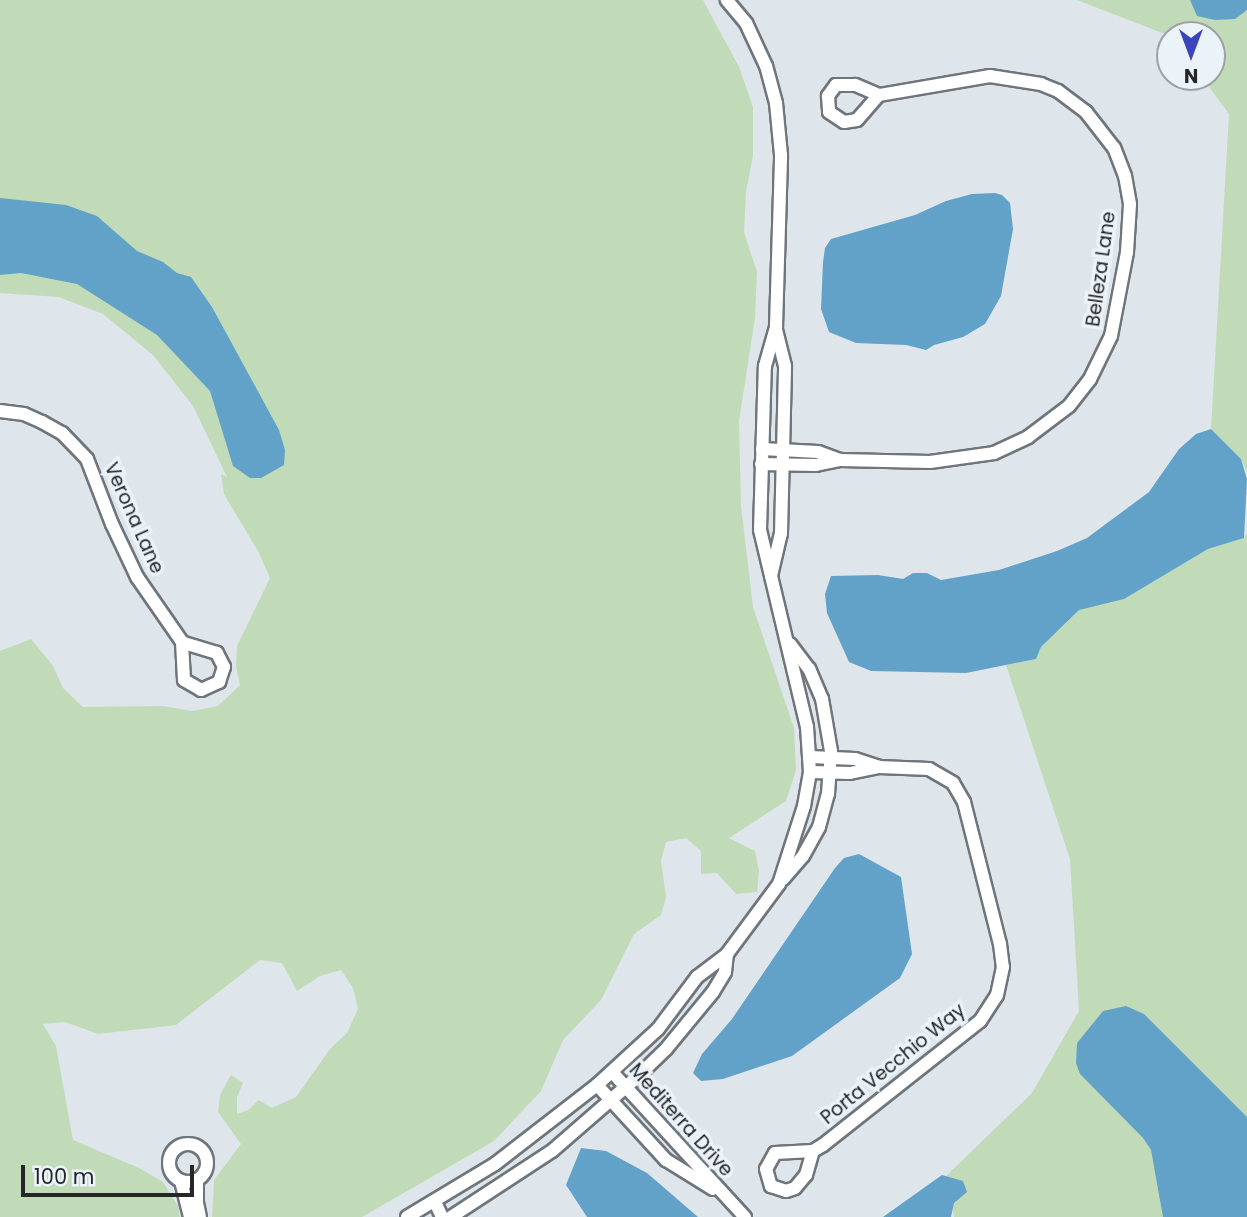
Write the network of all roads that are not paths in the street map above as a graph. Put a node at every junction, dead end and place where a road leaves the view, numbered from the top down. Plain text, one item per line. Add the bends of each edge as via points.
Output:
1 (727, 0) edge
2 (879, 95) dead end
3 (776, 327) junction
4 (0, 411) edge
5 (762, 449) junction
6 (783, 450) junction
7 (840, 460) junction
8 (761, 464) junction
9 (782, 464) junction
10 (771, 576) junction
11 (788, 640) junction
12 (181, 642) dead end
13 (811, 757) junction
14 (830, 758) junction
15 (879, 767) junction
16 (810, 772) junction
17 (830, 772) junction
18 (779, 884) junction
19 (727, 954) junction
20 (612, 1072) junction
21 (597, 1085) junction
22 (626, 1087) junction
23 (611, 1100) junction
24 (813, 1151) dead end
25 (197, 1180) junction
26 (181, 1181) junction
27 (722, 1194) junction
28 (435, 1202) junction
29 (422, 1214) edge
30 (190, 1217) edge
31 (200, 1217) edge
32 (407, 1217) edge
33 (442, 1217) edge
34 (451, 1217) edge
35 (745, 1217) edge

1 - 3 street via 746,23 766,66 776,103 781,155
2 - 7 street, Belleza Lane via 990,76 1025,79 1058,91 1086,112 1114,148 1128,191 1129,233 1115,322 1106,349 1090,379 1058,416 1012,445 976,457 930,462
3 - 5 street via 765,366
3 - 6 street via 785,366
4 - 12 street, Verona Lane via 24,414 62,433 87,459 137,577
5 - 6 street, Belleza Lane
5 - 8 street
6 - 7 street, Belleza Lane via 818,452
6 - 9 street
7 - 9 street, Belleza Lane
8 - 9 street, Belleza Lane
8 - 10 street via 760,530
9 - 10 street via 781,533
10 - 11 street
11 - 13 street
11 - 14 street via 809,669 822,699
13 - 14 street, Porta Vecchio Way
13 - 16 street
14 - 15 street, Porta Vecchio Way via 855,759
14 - 17 street
15 - 17 street
15 - 24 street, Porta Vecchio Way via 929,769 947,778 959,792 1000,944 1002,976 995,1000 980,1021
16 - 17 street
16 - 18 street
17 - 18 street via 826,805 815,837
18 - 19 street
19 - 20 street via 697,976 658,1029
19 - 22 street via 713,992 666,1049
20 - 21 street
20 - 22 street, Mediterra Drive
21 - 23 street, Mediterra Drive
21 - 28 street via 495,1164
22 - 23 street
22 - 27 street, Mediterra Drive
23 - 27 street, Mediterra Drive via 666,1160
23 - 34 street via 552,1151
25 - 26 street
25 - 26 street via 206,1171 208,1160 201,1148 186,1144 174,1150 169,1162 172,1174
25 - 31 street
26 - 30 street
27 - 35 street, Mediterra Drive
28 - 29 street
28 - 33 street
29 - 32 street

